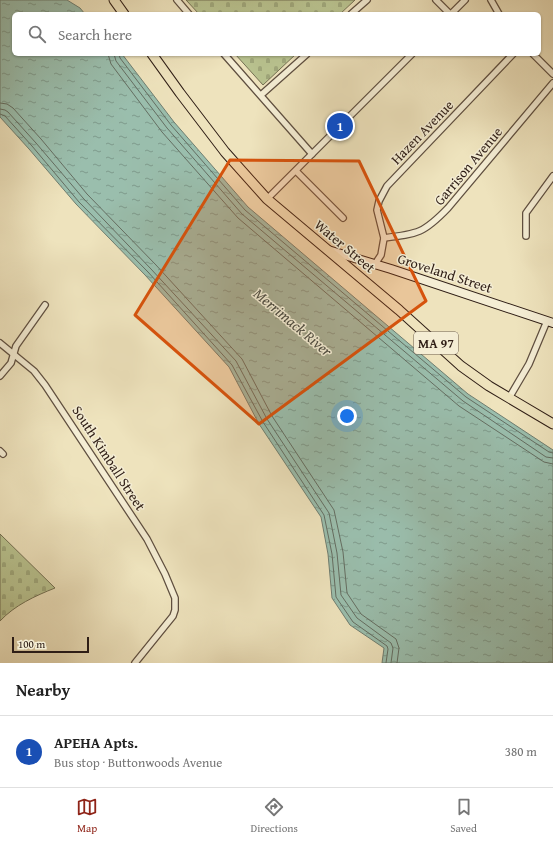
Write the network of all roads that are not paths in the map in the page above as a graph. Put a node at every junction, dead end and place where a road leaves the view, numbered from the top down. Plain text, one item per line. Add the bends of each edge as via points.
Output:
1 (114, 0) edge
2 (177, 0) edge
3 (367, 0) edge
4 (436, 0) edge
5 (465, 0) edge
6 (491, 0) edge
7 (123, 12) edge
8 (187, 12) edge
9 (353, 12) edge
10 (449, 12) edge
11 (453, 12) edge
12 (498, 12) edge
13 (153, 56) edge
14 (226, 56) edge
15 (305, 56) edge
16 (410, 56) edge
17 (511, 56) edge
18 (535, 56) edge
19 (553, 74) edge
20 (553, 83) edge
21 (261, 95) junction
22 (312, 154) junction
23 (296, 171) junction
24 (553, 176) edge
25 (267, 199) junction
26 (343, 218) dead end
27 (526, 236) dead end
28 (384, 238) junction
29 (328, 250) junction
30 (375, 264) junction
31 (45, 305) dead end
32 (550, 322) edge
33 (0, 343) edge
34 (13, 354) junction
35 (0, 376) edge
36 (509, 398) junction
37 (553, 424) edge
38 (135, 663) edge

1 - 7 main road
2 - 8 street
3 - 9 street
4 - 10 street
5 - 11 street
6 - 12 street
13 - 25 main road, Water Street / MA 97 via 225,152
14 - 21 street
15 - 21 street
16 - 22 street
17 - 28 street, Hazen Avenue via 387,186 377,210
18 - 19 street
20 - 28 street, Garrison Avenue via 437,220 417,233
21 - 22 street
22 - 23 street
23 - 25 street
23 - 26 street
24 - 27 street via 526,213
25 - 29 main road, Water Street / MA 97
28 - 30 street via 381,255
29 - 30 main road, Groveland Street
29 - 36 main road, Water Street / MA 97 via 462,366
30 - 32 main road, Groveland Street
31 - 34 street
32 - 36 street
33 - 34 street, South Kimball Street
34 - 35 street
34 - 38 street, South Kimball Street via 34,371 45,385 147,539 172,589 176,602 173,616
36 - 37 main road, Water Street / MA 97

